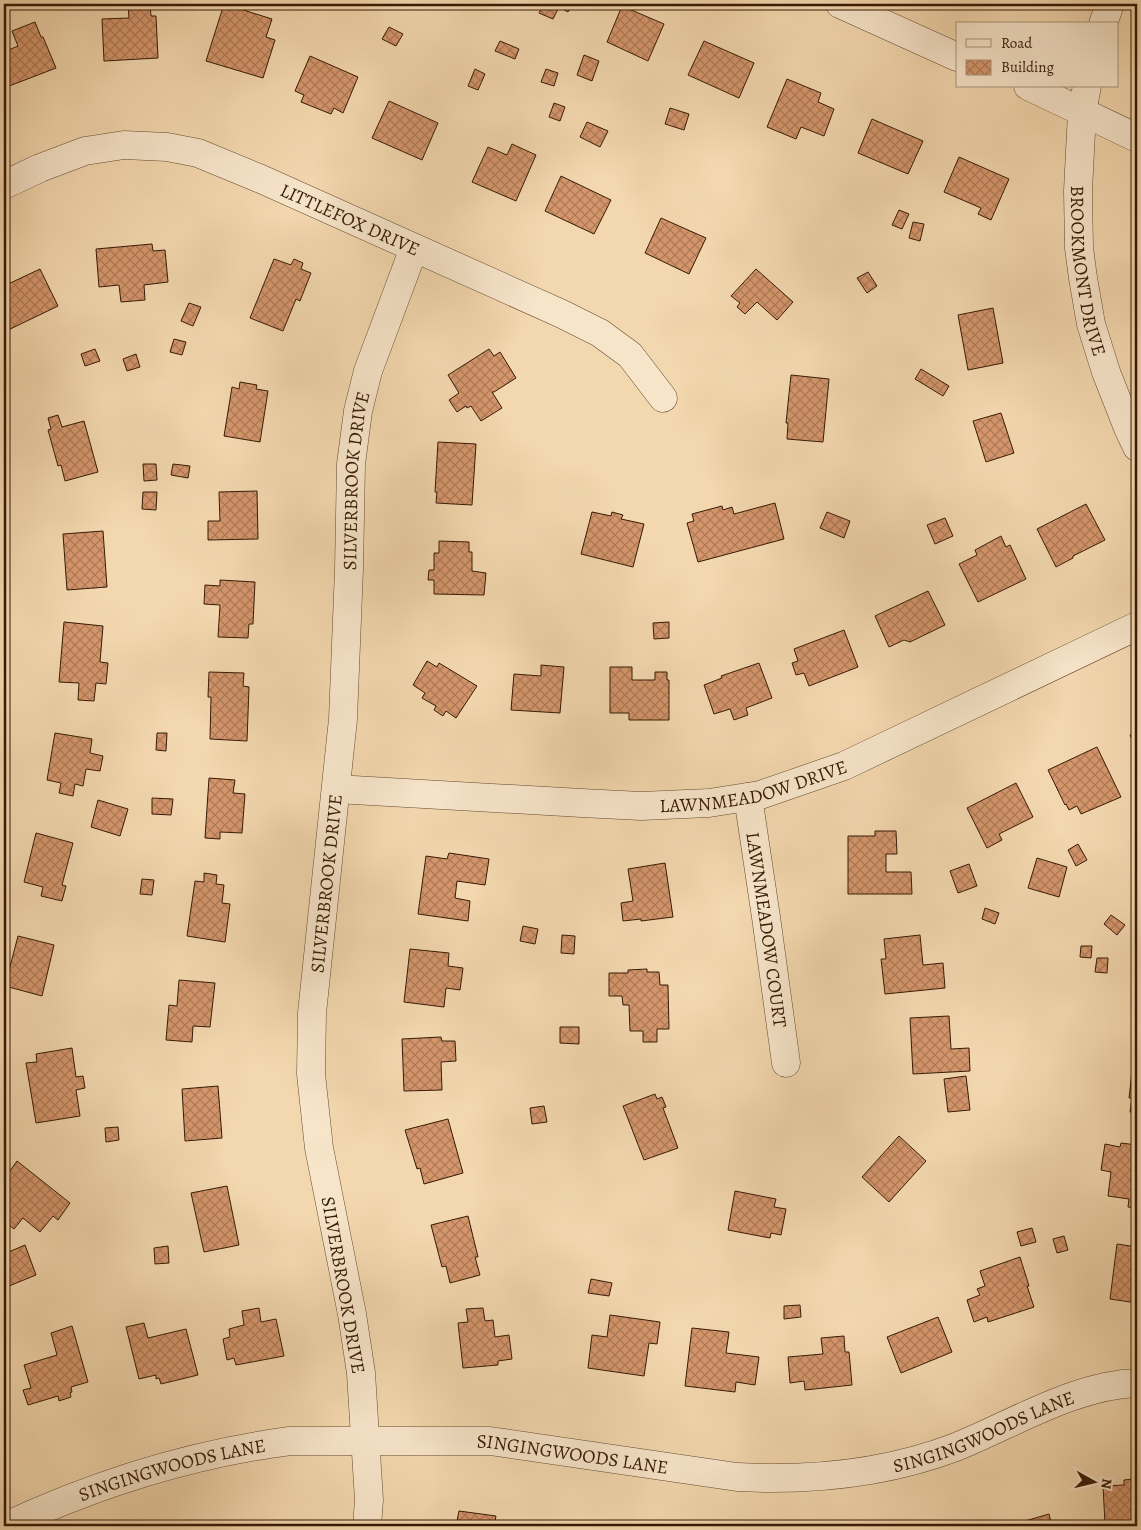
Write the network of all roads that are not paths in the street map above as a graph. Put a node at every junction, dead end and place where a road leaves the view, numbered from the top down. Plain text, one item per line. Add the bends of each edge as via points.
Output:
1 (840, 4) edge
2 (1110, 4) edge
3 (1105, 22) edge
4 (956, 57) edge
5 (1037, 88) edge
6 (1084, 99) edge
7 (1137, 138) edge
8 (4, 185) edge
9 (414, 248) junction
10 (664, 398) dead end
11 (1137, 447) edge
12 (1137, 626) edge
13 (336, 789) junction
14 (748, 797) junction
15 (786, 1063) dead end
16 (1137, 1383) edge
17 (365, 1441) junction
18 (6, 1526) edge
19 (367, 1526) edge

1 - 4 street
2 - 3 street
5 - 6 street
6 - 7 street
6 - 11 street, BROOKMONT DRIVE via 1078,191 1083,278 1091,324 1106,372
8 - 9 street, LITTLEFOX DRIVE via 85,151 124,145 168,147 198,153
9 - 10 street, LITTLEFOX DRIVE via 600,333 630,355
9 - 13 street, SILVERBROOK DRIVE via 368,371 358,411 351,464 343,719
12 - 14 street, LAWNMEADOW DRIVE via 844,766
13 - 14 street, LAWNMEADOW DRIVE via 641,806 709,804
13 - 17 street, SILVERBROOK DRIVE via 312,1013 311,1074 319,1148 361,1373
14 - 15 street, LAWNMEADOW COURT
16 - 17 street, SINGINGWOODS LANE via 1098,1388 956,1447 847,1475 778,1479 737,1477 490,1441
17 - 18 street, SINGINGWOODS LANE via 261,1444 165,1465 102,1485
17 - 19 street, SILVERBROOK DRIVE via 369,1500

